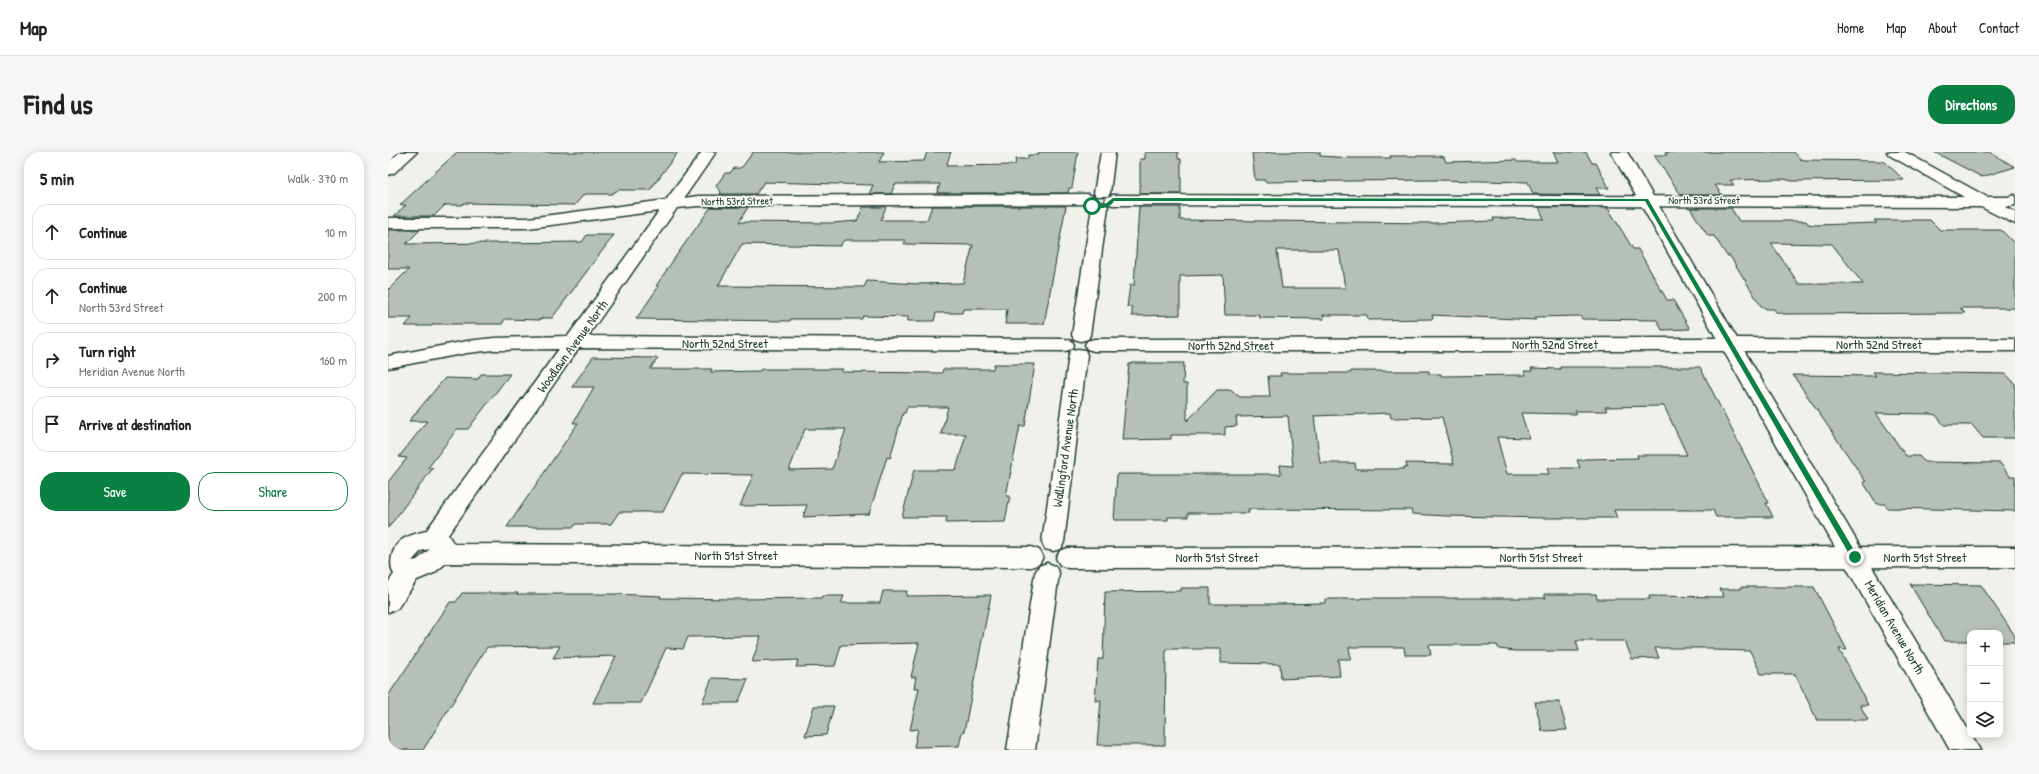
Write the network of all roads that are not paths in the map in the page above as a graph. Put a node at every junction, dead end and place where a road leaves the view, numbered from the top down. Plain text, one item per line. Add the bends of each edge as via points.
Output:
1 (409, 152) edge
2 (709, 152) edge
3 (1108, 152) edge
4 (1619, 152) edge
5 (1894, 152) edge
6 (388, 170) edge
7 (1100, 200) junction
8 (1646, 200) junction
9 (2015, 200) edge
10 (1983, 202) junction
11 (674, 205) junction
12 (2015, 219) edge
13 (388, 223) edge
14 (574, 342) junction
15 (1730, 344) junction
16 (1080, 345) junction
17 (2015, 345) edge
18 (388, 362) edge
19 (437, 546) junction
20 (1060, 550) junction
21 (1855, 557) junction
22 (2015, 557) edge
23 (400, 559) edge
24 (1039, 565) junction
25 (388, 602) edge
26 (1021, 750) edge
27 (1966, 750) edge

1 - 6 street
2 - 11 street, Woodlawn Avenue North
3 - 7 street, Wallingford Avenue North
4 - 8 street, Meridian Avenue North
5 - 10 street
7 - 8 street, North 53rd Street
7 - 11 street, North 53rd Street via 698,202
7 - 16 street, Wallingford Avenue North
8 - 10 street, North 53rd Street
8 - 15 street, Meridian Avenue North
9 - 10 street, North 53rd Street
10 - 12 street
11 - 13 street, North 53rd Street via 528,223
11 - 14 street, Woodlawn Avenue North
14 - 16 street, North 52nd Street
14 - 18 street, North 52nd Street via 494,344
14 - 19 street, Woodlawn Avenue North
15 - 16 street, North 52nd Street
15 - 17 street, North 52nd Street
15 - 21 street, Meridian Avenue North
16 - 20 street, Wallingford Avenue North
19 - 23 street, North 51st Street via 417,543
19 - 24 street, North 51st Street
20 - 21 street, North 51st Street
20 - 24 street via 1060,569
21 - 22 street, North 51st Street
21 - 27 street, Meridian Avenue North
23 - 25 street
24 - 26 street

